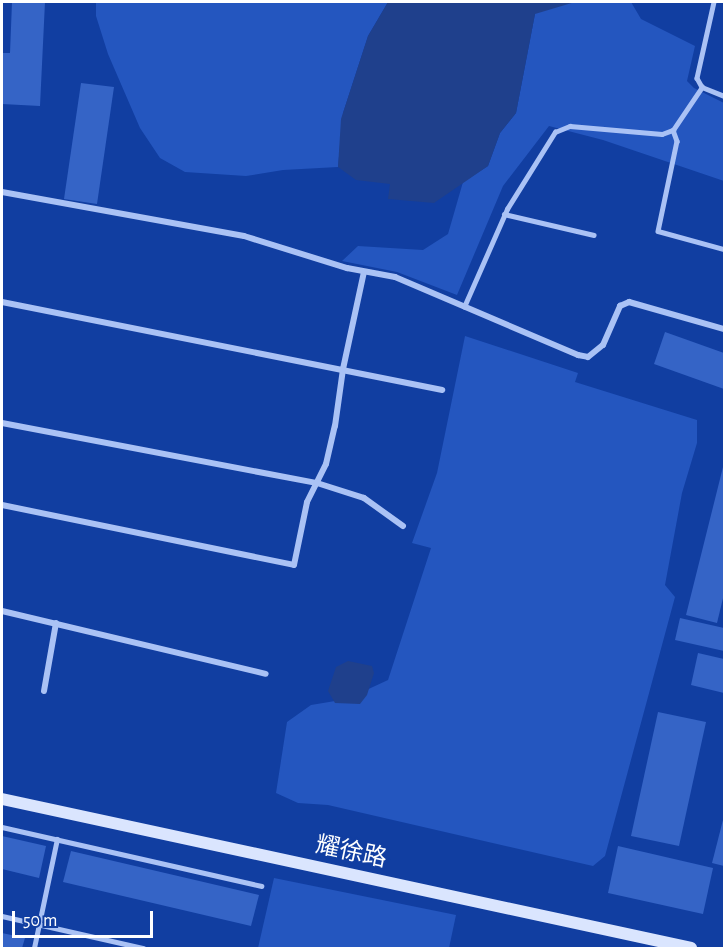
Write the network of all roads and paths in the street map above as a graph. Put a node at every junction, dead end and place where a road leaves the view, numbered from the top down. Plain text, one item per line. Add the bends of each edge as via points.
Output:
1 (714, 2) edge
2 (702, 87) junction
3 (724, 96) edge
4 (673, 130) junction
5 (2, 192) edge
6 (504, 214) junction
7 (594, 235) dead end
8 (724, 249) edge
9 (364, 272) junction
10 (2, 302) edge
11 (464, 307) junction
12 (724, 329) edge
13 (343, 369) junction
14 (442, 390) dead end
15 (2, 423) edge
16 (317, 483) junction
17 (2, 506) edge
18 (403, 526) dead end
19 (2, 611) edge
20 (56, 623) junction
21 (266, 674) dead end
22 (44, 691) dead end
23 (2, 798) edge
24 (2, 827) edge
25 (57, 839) junction
26 (261, 886) dead end
27 (2, 916) edge
28 (39, 925) junction
29 (34, 948) edge
30 (143, 948) edge
31 (691, 948) edge

1 - 2 lane via 697,78
2 - 3 lane
2 - 4 lane
4 - 6 lane via 662,134 570,126 555,132
4 - 8 lane via 677,141 658,231
5 - 9 street via 244,236
6 - 7 lane
6 - 11 lane
9 - 11 street via 395,277
9 - 13 street
10 - 13 street
11 - 12 street via 588,357 603,345 620,306 629,302
13 - 14 street
13 - 16 street via 335,426
15 - 16 street
16 - 17 street via 307,502 294,565
16 - 18 street via 364,498
19 - 20 street
20 - 21 street
20 - 22 street
23 - 31 street, 耀徐路
24 - 25 lane
25 - 26 lane
25 - 28 lane
27 - 28 lane
28 - 29 lane
28 - 30 lane

